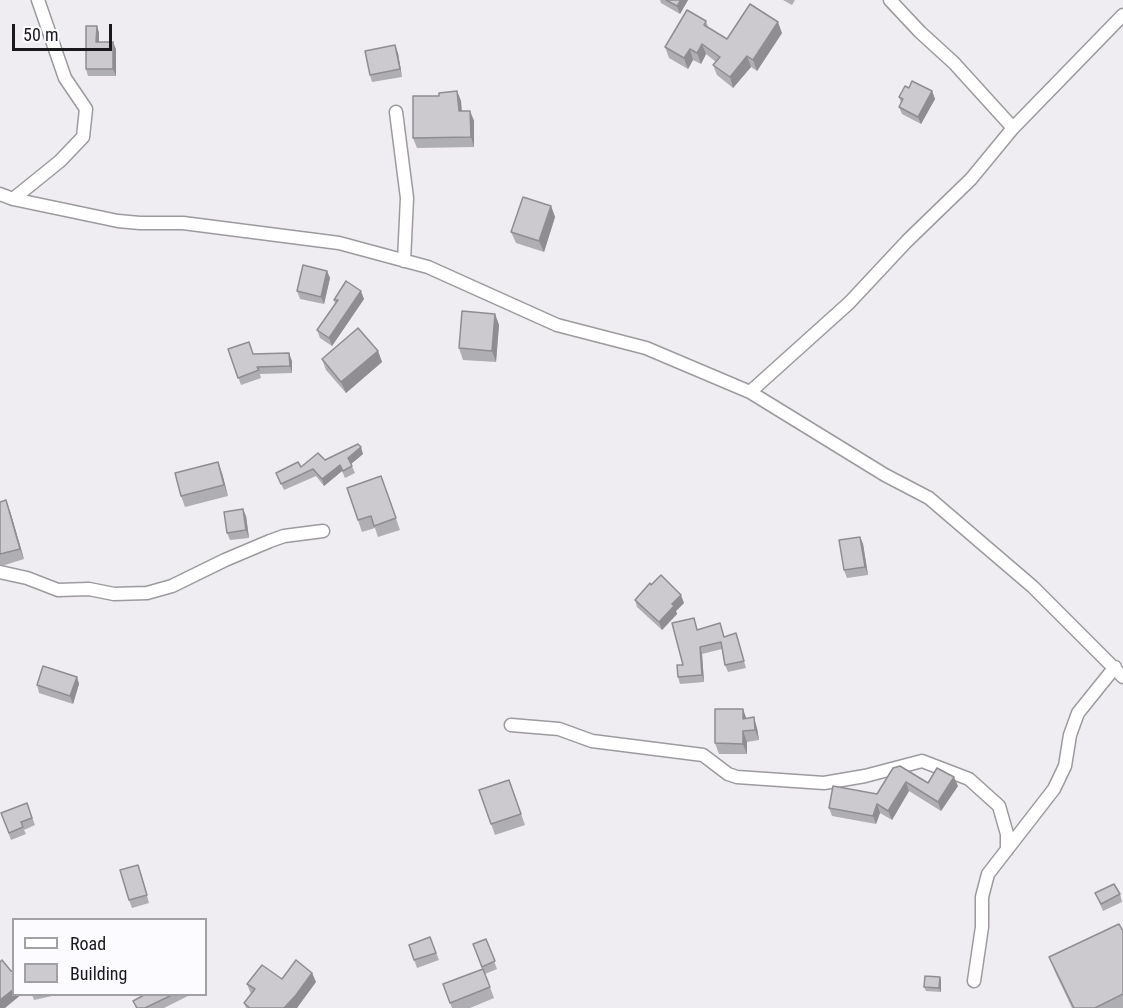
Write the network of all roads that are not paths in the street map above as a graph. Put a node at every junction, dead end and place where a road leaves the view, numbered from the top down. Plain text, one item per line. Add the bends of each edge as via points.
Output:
1 (38, 0) edge
2 (890, 0) edge
3 (1123, 15) edge
4 (396, 112) dead end
5 (1013, 128) junction
6 (0, 194) edge
7 (13, 199) junction
8 (404, 261) junction
9 (750, 393) junction
10 (323, 531) dead end
11 (0, 572) edge
12 (1119, 672) edge
13 (512, 725) dead end
14 (1007, 850) junction
15 (974, 981) dead end

1 - 7 street via 65,78 87,109 83,137
2 - 5 street
3 - 5 street
4 - 8 street via 406,198
5 - 9 street via 971,179 849,303
6 - 7 street
7 - 8 street via 118,221 183,223 339,243
8 - 9 street via 428,267 557,325 646,348
9 - 12 street via 929,498 1033,587
10 - 11 street via 270,541 172,586 147,593 58,590
12 - 14 street via 1078,713 1065,766 1054,789
13 - 14 street via 559,729 592,741 703,755 737,777 824,783 922,761 969,779 999,806
14 - 15 street via 988,874 982,897

